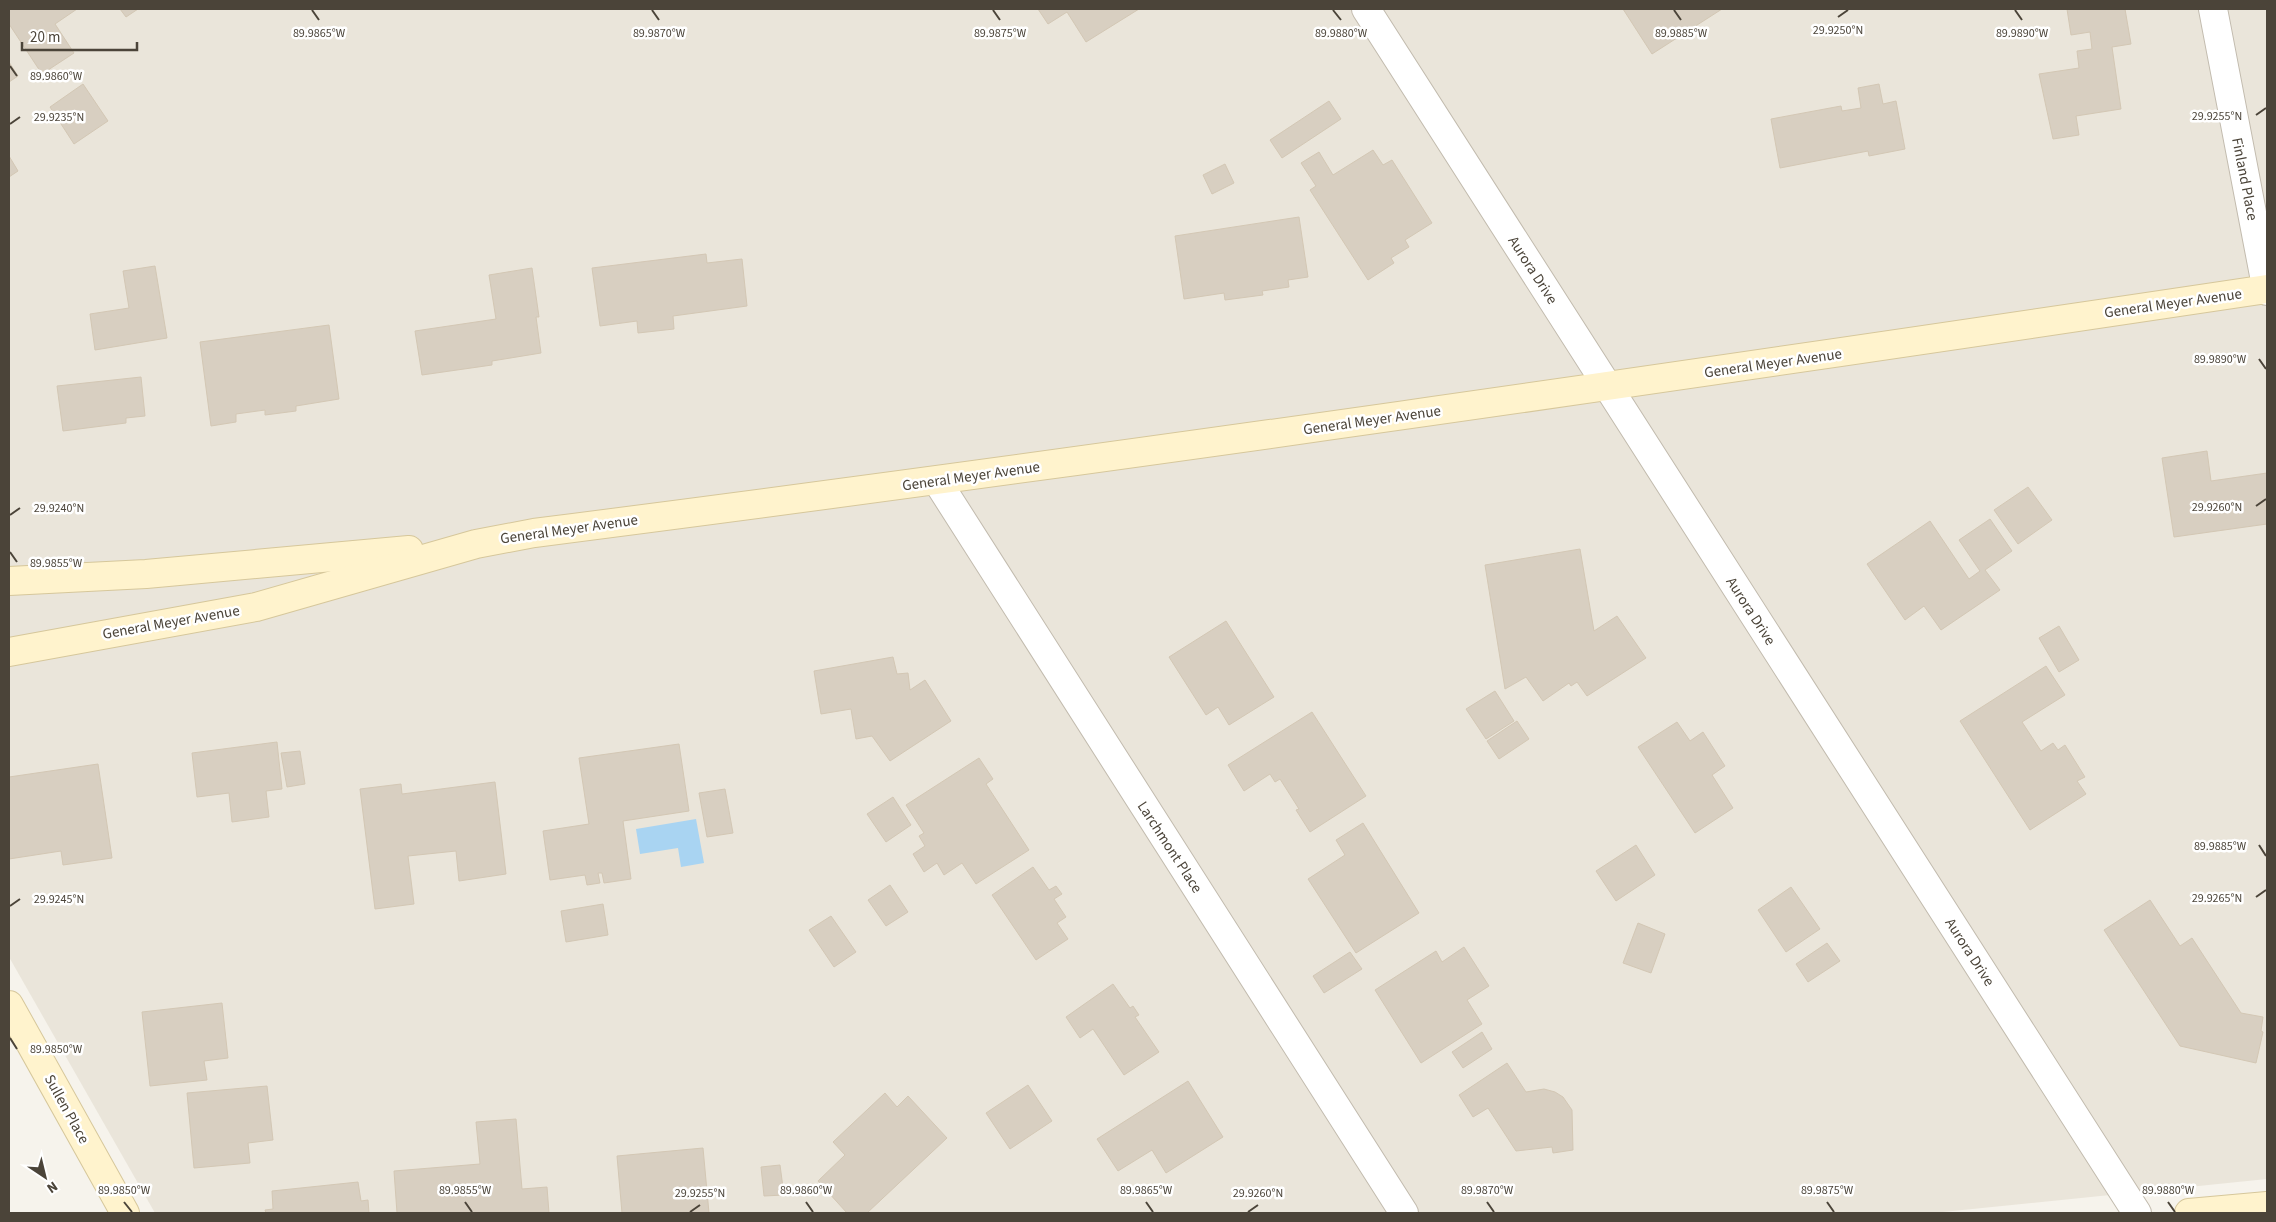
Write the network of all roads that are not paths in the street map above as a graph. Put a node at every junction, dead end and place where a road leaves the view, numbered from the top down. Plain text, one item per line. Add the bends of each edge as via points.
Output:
1 (1366, 9) edge
2 (2212, 9) edge
3 (2267, 290) edge
4 (1608, 387) junction
5 (937, 481) junction
6 (476, 544) junction
7 (9, 581) edge
8 (9, 652) edge
9 (9, 1006) edge
10 (2267, 1206) edge
11 (125, 1213) edge
12 (1404, 1213) edge
13 (2137, 1213) edge
14 (2189, 1213) edge

1 - 4 street, Aurora Drive
2 - 3 street, Finland Place
3 - 4 street, General Meyer Avenue
4 - 5 street, General Meyer Avenue
4 - 13 street, Aurora Drive
5 - 6 street, General Meyer Avenue via 534,533
5 - 12 street, Larchmont Place
6 - 7 street, General Meyer Avenue via 146,574
6 - 8 street, General Meyer Avenue via 256,607
9 - 11 street, Sullen Place
10 - 14 street

